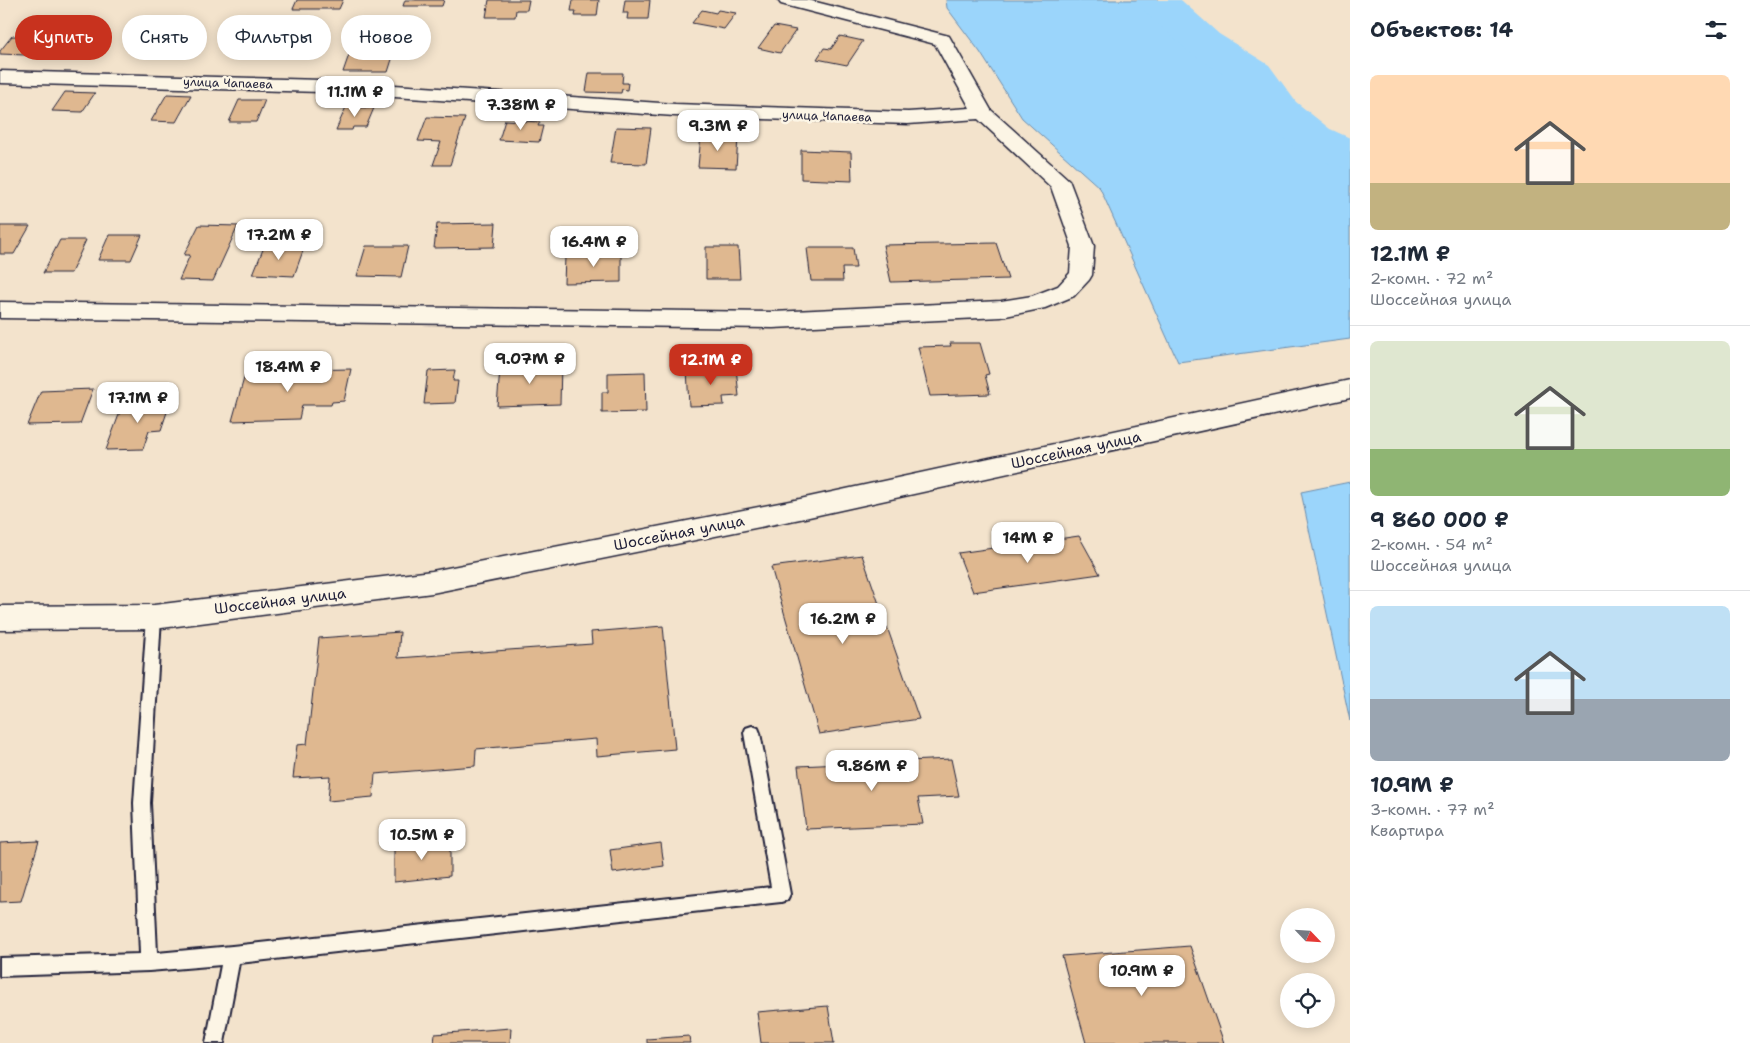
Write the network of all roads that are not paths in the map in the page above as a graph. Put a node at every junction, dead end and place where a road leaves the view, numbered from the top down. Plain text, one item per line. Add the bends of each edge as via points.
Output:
1 (787, 0) edge
2 (0, 77) edge
3 (984, 113) junction
4 (0, 310) edge
5 (1350, 389) edge
6 (154, 617) junction
7 (0, 618) edge
8 (752, 733) dead end
9 (232, 955) junction
10 (149, 962) junction
11 (0, 967) edge
12 (215, 1043) edge

1 - 3 street via 942,40
2 - 3 street, улица Чапаева via 321,86 684,111 908,118
3 - 4 street via 1061,185 1083,246 1081,275 1066,291 1037,303 1002,309 773,320
5 - 6 street, Шоссейная улица via 800,509 432,582
6 - 7 street, Шоссейная улица
6 - 10 lane via 142,803
8 - 9 lane via 781,894
9 - 10 lane
9 - 12 lane
10 - 11 lane

